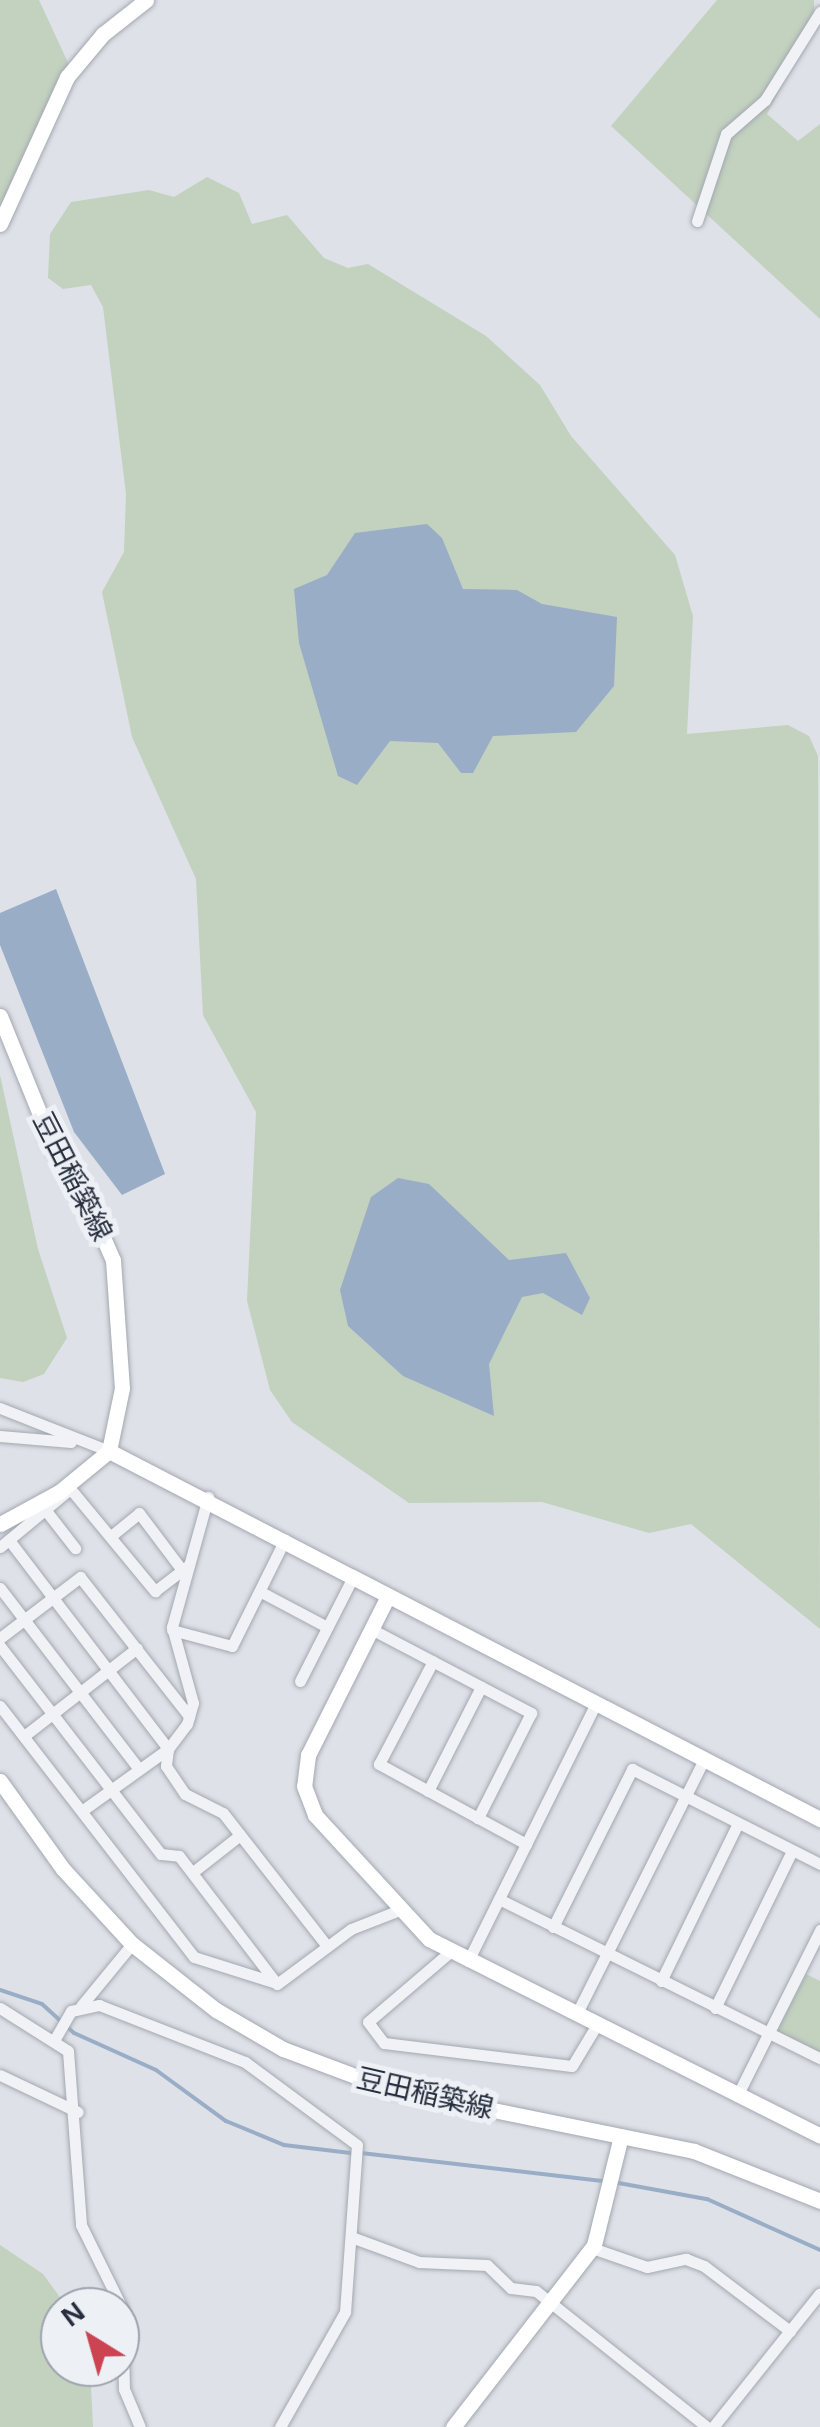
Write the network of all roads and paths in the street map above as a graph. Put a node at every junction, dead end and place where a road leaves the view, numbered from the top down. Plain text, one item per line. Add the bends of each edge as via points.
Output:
1 (146, 0) edge
2 (820, 12) edge
3 (697, 221) dead end
4 (0, 224) edge
5 (0, 1016) edge
6 (0, 1408) edge
7 (0, 1436) edge
8 (86, 1443) junction
9 (108, 1452) junction
10 (72, 1488) junction
11 (208, 1497) junction
12 (47, 1512) junction
13 (0, 1524) edge
14 (111, 1536) junction
15 (286, 1540) junction
16 (5, 1544) edge
17 (75, 1548) dead end
18 (186, 1567) junction
19 (353, 1577) junction
20 (0, 1588) edge
21 (262, 1592) junction
22 (388, 1596) junction
23 (53, 1597) junction
24 (24, 1620) junction
25 (327, 1627) junction
26 (371, 1629) junction
27 (172, 1630) junction
28 (0, 1638) edge
29 (0, 1646) edge
30 (137, 1648) junction
31 (433, 1661) junction
32 (110, 1670) junction
33 (300, 1681) dead end
34 (481, 1687) junction
35 (81, 1692) junction
36 (0, 1706) edge
37 (594, 1707) junction
38 (52, 1714) junction
39 (189, 1716) junction
40 (24, 1736) junction
41 (168, 1749) junction
42 (703, 1760) junction
43 (140, 1769) junction
44 (0, 1781) edge
45 (111, 1790) junction
46 (428, 1791) junction
47 (685, 1797) junction
48 (83, 1810) junction
49 (478, 1818) junction
50 (820, 1819) edge
51 (737, 1824) junction
52 (240, 1835) junction
53 (526, 1844) junction
54 (792, 1850) junction
55 (820, 1864) edge
56 (193, 1872) junction
57 (499, 1899) junction
58 (397, 1911) junction
59 (553, 1926) junction
60 (820, 1930) edge
61 (132, 1944) junction
62 (327, 1946) junction
63 (451, 1951) junction
64 (606, 1954) junction
65 (468, 1960) junction
66 (660, 1981) junction
67 (277, 1984) junction
68 (81, 2006) junction
69 (0, 2008) edge
70 (715, 2008) junction
71 (576, 2016) junction
72 (596, 2026) junction
73 (768, 2033) junction
74 (56, 2036) junction
75 (820, 2058) edge
76 (0, 2075) edge
77 (737, 2096) junction
78 (78, 2112) junction
79 (621, 2136) junction
80 (820, 2136) edge
81 (820, 2201) edge
82 (354, 2238) junction
83 (593, 2246) junction
84 (820, 2293) edge
85 (553, 2302) junction
86 (790, 2331) junction
87 (140, 2427) edge
88 (280, 2427) edge
89 (453, 2427) edge
90 (710, 2427) edge

1 - 4 main road via 103,34 67,77
2 - 3 street via 765,100 726,134
5 - 9 main road, 豆田稲築線 via 54,1149 84,1194 113,1260 122,1388
6 - 8 street
7 - 8 street
8 - 9 street
9 - 10 main road
9 - 11 main road
10 - 12 street
10 - 13 main road
10 - 14 street
11 - 15 main road
11 - 18 street
12 - 16 street
12 - 17 street
14 - 18 street via 139,1513
14 - 18 street via 155,1591
15 - 19 main road
15 - 21 street
16 - 23 street
18 - 27 street
19 - 22 main road
19 - 25 street
20 - 24 street
21 - 25 street
21 - 27 street via 232,1646
22 - 26 main road
22 - 37 main road
23 - 24 street
23 - 30 street via 80,1577
23 - 32 street
24 - 28 street
24 - 35 street
25 - 33 street
26 - 31 street
26 - 58 main road via 316,1735 304,1786 315,1815
27 - 39 street via 193,1703
29 - 38 street
30 - 32 street
30 - 39 street
31 - 34 street
31 - 46 street via 379,1764
32 - 35 street
32 - 41 street
34 - 46 street
34 - 49 street via 531,1713
35 - 38 street
35 - 43 street
36 - 40 street
37 - 42 main road
37 - 53 street
38 - 40 street
38 - 45 street
39 - 41 street
40 - 48 street
41 - 43 street
41 - 52 street via 166,1766 185,1794 223,1813
42 - 47 street
42 - 50 main road
43 - 45 street
44 - 61 main road, 豆田稲築線 via 63,1869
45 - 48 street
45 - 56 street via 161,1854 179,1856
46 - 49 street
47 - 51 street
47 - 59 street via 632,1770
47 - 64 street
48 - 67 street via 194,1956
49 - 53 street
51 - 54 street
51 - 66 street
52 - 56 street
52 - 62 street
53 - 57 street
54 - 55 street
54 - 70 street
56 - 67 street
57 - 59 street
57 - 65 street
58 - 62 street
58 - 63 main road
59 - 64 street
60 - 73 street
61 - 68 street
61 - 79 main road, 豆田稲築線 via 216,2010 326,2069
62 - 67 street
63 - 65 main road
63 - 72 street via 368,2022 384,2042 572,2066
64 - 66 street
64 - 71 street
65 - 71 main road
66 - 70 street
68 - 74 street
68 - 82 street via 99,2005 245,2062 351,2136 360,2159
69 - 74 street
70 - 73 street
71 - 72 main road
72 - 77 main road
73 - 75 street
73 - 77 street
74 - 78 street via 71,2061
76 - 78 street
77 - 80 main road
78 - 87 street via 81,2225 122,2308 124,2389
79 - 81 main road, 豆田稲築線 via 694,2151
79 - 83 main road
82 - 85 street via 419,2262 487,2264 511,2288
82 - 88 street via 334,2342
83 - 85 main road
83 - 86 street via 634,2265 686,2259 704,2266
84 - 86 street
85 - 89 main road
85 - 90 street
86 - 90 street

